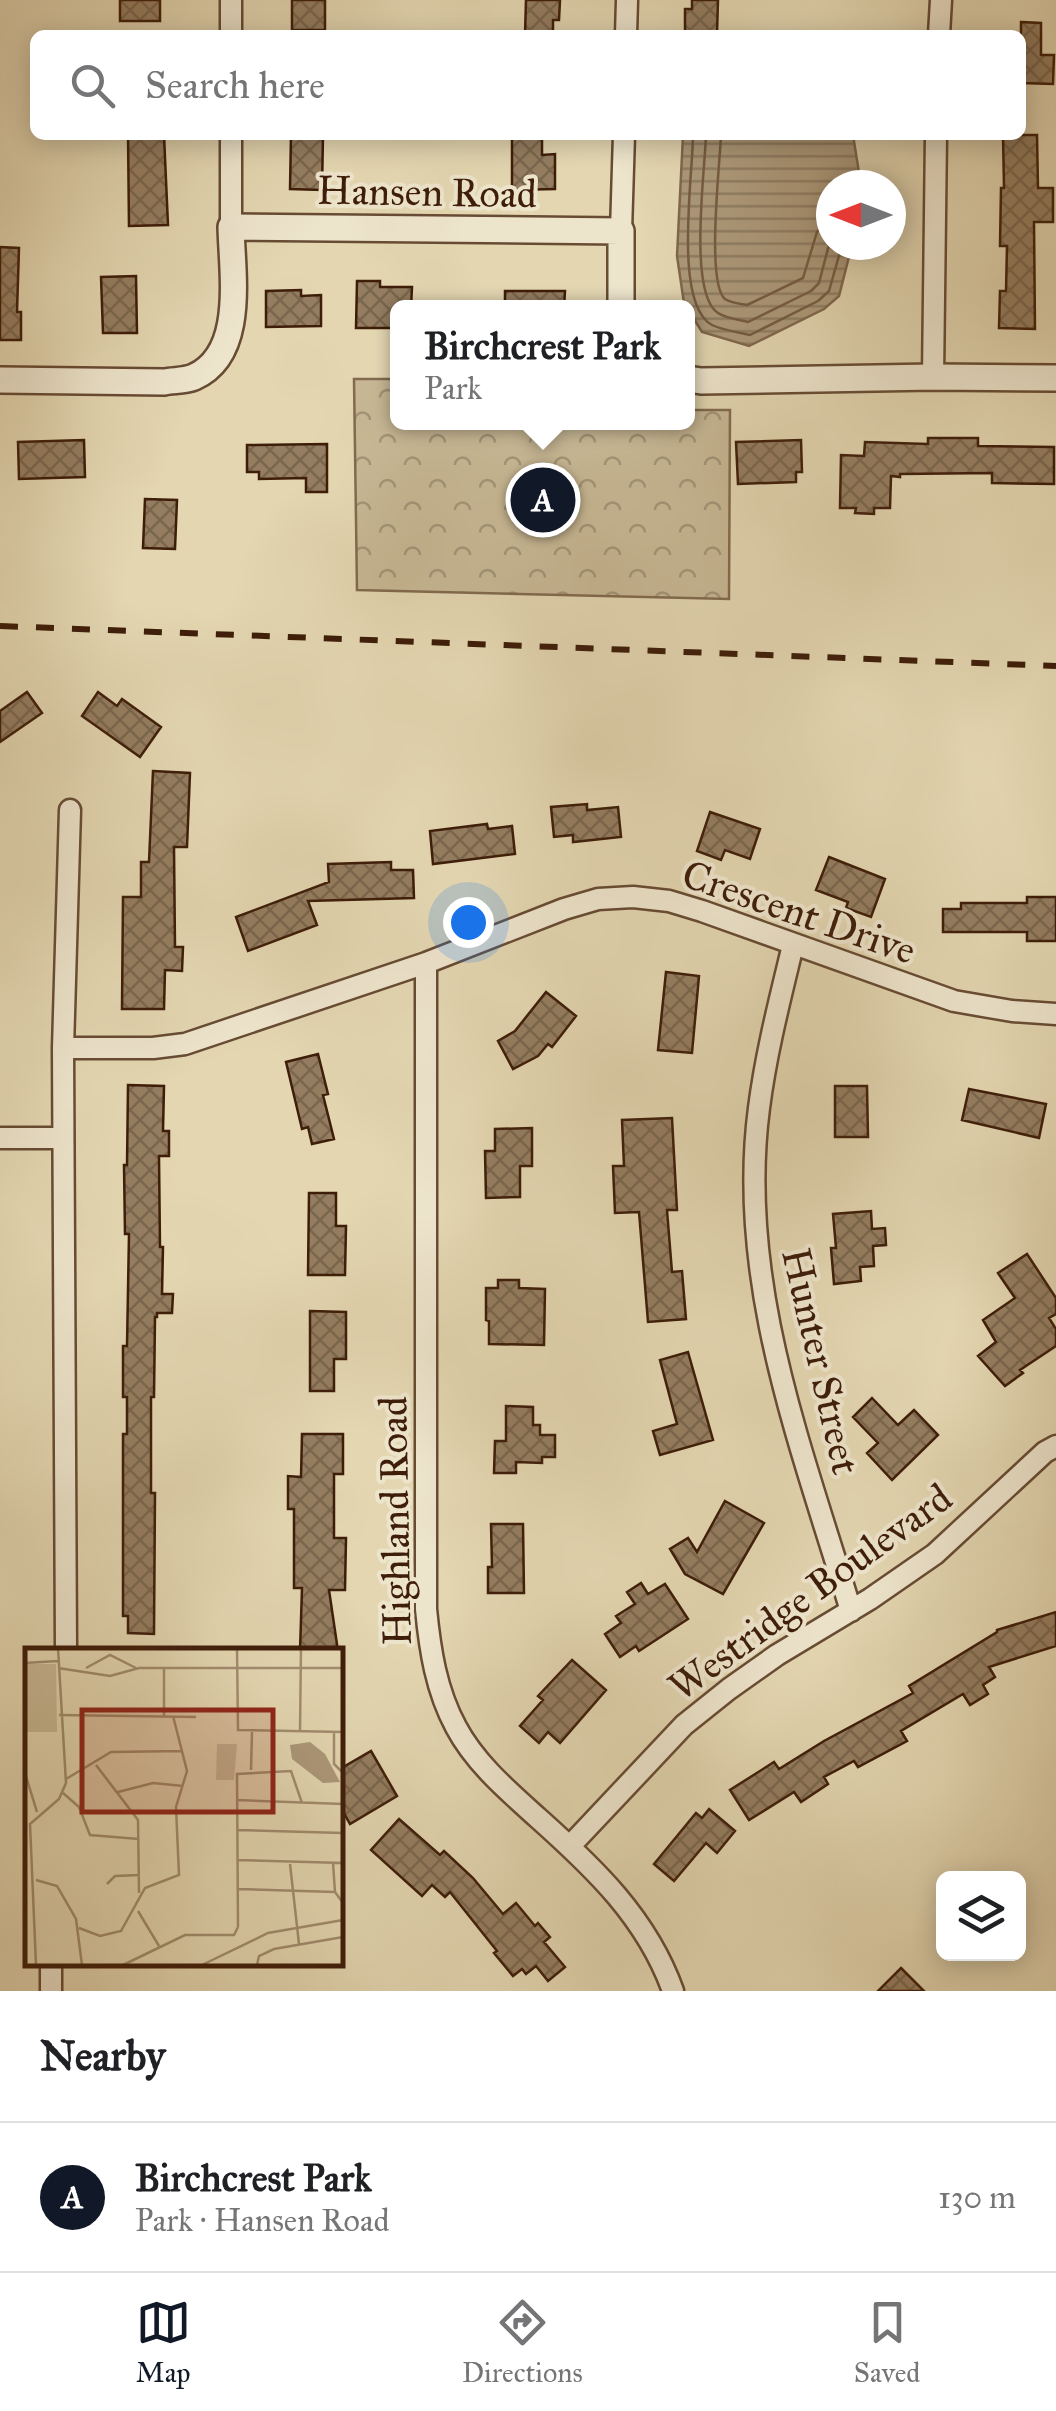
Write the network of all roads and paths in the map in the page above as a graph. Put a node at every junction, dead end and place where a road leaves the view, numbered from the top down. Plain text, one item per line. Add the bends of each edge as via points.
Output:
1 (230, 0) edge
2 (627, 0) edge
3 (941, 0) edge
4 (231, 30) edge
5 (626, 30) edge
6 (939, 30) edge
7 (231, 140) edge
8 (624, 140) edge
9 (936, 140) edge
10 (231, 227) junction
11 (621, 231) junction
12 (621, 300) edge
13 (933, 377) junction
14 (1056, 378) edge
15 (695, 379) edge
16 (0, 380) edge
17 (70, 810) dead end
18 (793, 945) junction
19 (426, 963) junction
20 (1056, 1014) edge
21 (62, 1048) junction
22 (0, 1138) edge
23 (63, 1138) junction
24 (1056, 1446) edge
25 (851, 1611) junction
26 (66, 1648) edge
27 (570, 1846) junction
28 (673, 1991) edge

1 - 4 street
2 - 5 street
3 - 6 street
7 - 10 street
8 - 11 street
9 - 13 street
10 - 11 street, Hansen Road
10 - 16 street via 232,317 212,367 191,379 164,382
11 - 12 street
13 - 14 street
13 - 15 street
17 - 21 street
18 - 19 street, Crescent Drive via 669,901 633,897 564,909
18 - 20 street, Crescent Drive via 954,1001
18 - 25 street, Hunter Street via 758,1110 757,1253 786,1396
19 - 21 street, Crescent Drive via 185,1044
19 - 27 street, Highland Road via 430,1651 456,1728 480,1762
21 - 23 street
22 - 23 street
23 - 26 street
24 - 25 street, Westridge Boulevard via 935,1554
25 - 27 street, Westridge Boulevard via 777,1655 684,1724
27 - 28 street, Highland Road via 642,1927

